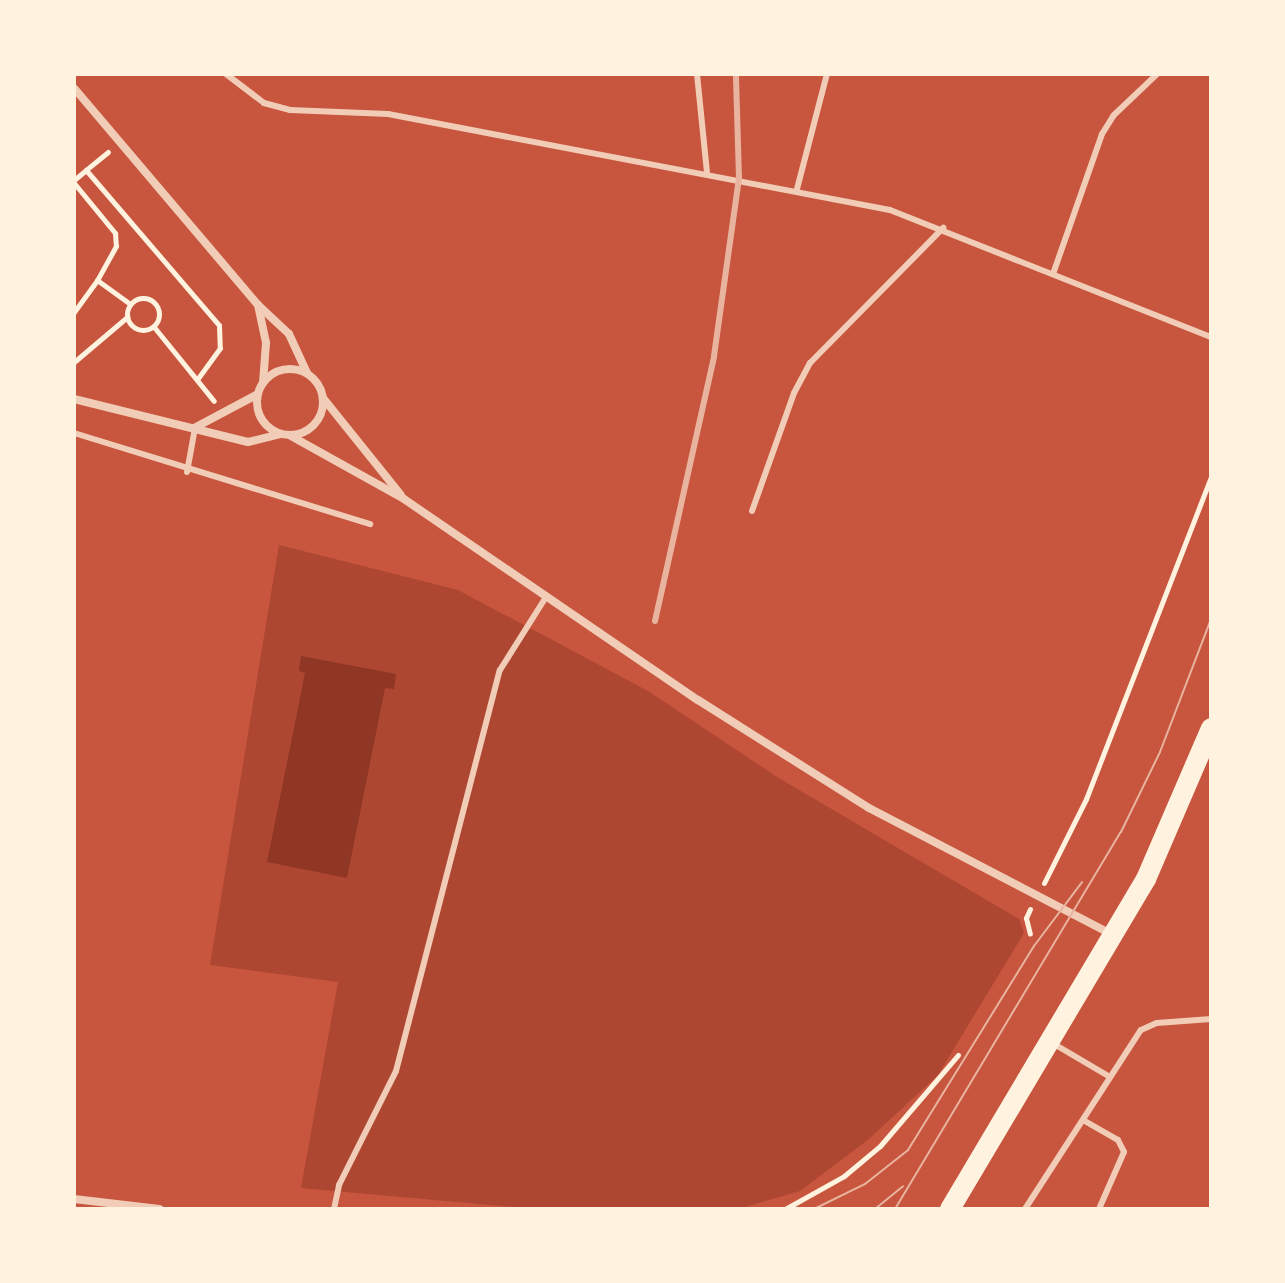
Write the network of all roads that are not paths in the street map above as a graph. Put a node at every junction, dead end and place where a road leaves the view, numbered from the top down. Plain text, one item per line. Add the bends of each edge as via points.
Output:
1 (226, 74) edge
2 (697, 74) edge
3 (827, 74) edge
4 (1157, 74) edge
5 (74, 88) edge
6 (707, 172) junction
7 (797, 189) junction
8 (943, 228) junction
9 (1053, 274) junction
10 (258, 305) junction
11 (1211, 337) edge
12 (307, 373) junction
13 (263, 383) junction
14 (258, 394) junction
15 (323, 398) junction
16 (74, 399) edge
17 (195, 427) junction
18 (74, 433) edge
19 (279, 434) junction
20 (291, 436) junction
21 (187, 472) junction
22 (404, 499) junction
23 (752, 511) dead end
24 (370, 524) dead end
25 (546, 597) junction
26 (1211, 728) edge
27 (1114, 935) junction
28 (1211, 1019) edge
29 (1051, 1043) junction
30 (1110, 1077) junction
31 (1083, 1120) junction
32 (74, 1199) edge
33 (159, 1209) edge
34 (334, 1209) edge
35 (950, 1209) edge
36 (1025, 1209) edge
37 (1099, 1209) edge

1 - 6 lane via 264,103 290,110 388,114
2 - 6 lane
3 - 7 lane
4 - 9 lane via 1102,134
5 - 10 street
6 - 7 lane
7 - 8 lane
8 - 9 lane
8 - 23 lane via 810,363
9 - 11 lane
10 - 12 street via 289,334
10 - 13 street via 266,343
12 - 13 street via 283,370
12 - 15 street
13 - 14 street
14 - 17 street
14 - 19 street via 261,418
15 - 20 street via 314,426
15 - 22 street
16 - 17 street
17 - 19 street via 248,442
17 - 21 lane
18 - 21 lane
19 - 20 street
20 - 22 street
21 - 24 lane
22 - 25 street
25 - 27 street via 869,808
25 - 34 lane via 500,670 396,1071 339,1185
26 - 27 main road via 1163,845
27 - 29 main road
28 - 30 lane via 1157,1023 1141,1030
29 - 30 lane
29 - 35 main road
30 - 31 lane
31 - 36 lane
31 - 37 lane via 1118,1140 1124,1152
32 - 33 street

